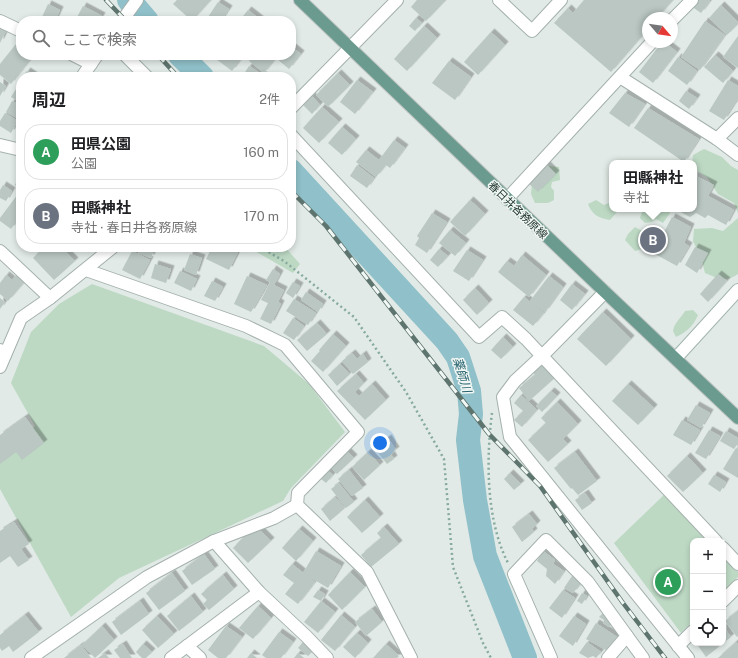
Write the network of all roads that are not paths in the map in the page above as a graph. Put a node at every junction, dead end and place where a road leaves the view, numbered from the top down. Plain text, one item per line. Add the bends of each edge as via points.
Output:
1 (137, 0) edge
2 (300, 0) edge
3 (397, 0) edge
4 (499, 0) edge
5 (561, 0) edge
6 (692, 0) edge
7 (678, 14) edge
8 (126, 16) edge
9 (0, 21) edge
10 (16, 29) edge
11 (349, 48) junction
12 (647, 48) edge
13 (93, 60) edge
14 (130, 60) edge
15 (85, 72) edge
16 (142, 72) edge
17 (620, 77) junction
18 (296, 103) edge
19 (738, 118) edge
20 (296, 140) edge
21 (717, 140) junction
22 (0, 145) edge
23 (16, 149) edge
24 (738, 154) edge
25 (507, 198) junction
26 (0, 251) edge
27 (107, 252) edge
28 (86, 270) junction
29 (738, 290) edge
30 (605, 292) junction
31 (50, 298) junction
32 (3, 353) edge
33 (542, 356) junction
34 (676, 358) junction
35 (0, 367) edge
36 (738, 418) edge
37 (297, 505) junction
38 (713, 538) edge
39 (214, 541) junction
40 (726, 551) edge
41 (738, 564) edge
42 (738, 586) edge
43 (259, 592) junction
44 (726, 598) edge
45 (690, 634) edge
46 (627, 636) junction
47 (187, 646) junction
48 (678, 646) junction
49 (32, 658) edge
50 (170, 658) edge
51 (200, 658) edge
52 (327, 658) edge
53 (411, 658) edge
54 (551, 658) edge
55 (608, 658) edge
56 (643, 658) edge
57 (688, 658) edge

1 - 8 street
2 - 11 main road, 春日井各務原線
3 - 11 street
4 - 5 street via 532,31
6 - 7 street
9 - 10 street
11 - 18 street
11 - 25 main road, 春日井各務原線
12 - 17 street
13 - 15 street
14 - 16 street
17 - 21 street
17 - 25 street
19 - 21 street
20 - 33 street via 478,337 502,317
21 - 24 street
22 - 23 street
25 - 30 main road, 春日井各務原線
26 - 31 street
27 - 28 street
28 - 31 street
28 - 37 street via 246,326 285,345 358,432 298,493
29 - 34 street
30 - 33 street
30 - 34 main road, 春日井各務原線
31 - 32 street via 21,318
32 - 35 street
33 - 38 street
33 - 48 street via 515,381 503,397 510,437
34 - 36 main road, 春日井各務原線
37 - 39 street via 274,518
37 - 53 street via 367,572
39 - 43 street
39 - 49 street via 147,577
40 - 41 street
42 - 44 street
43 - 47 street
43 - 52 street
45 - 48 street
46 - 54 street via 588,582 546,540 514,574
46 - 55 street
46 - 56 street
47 - 50 street
47 - 51 street
48 - 57 street

